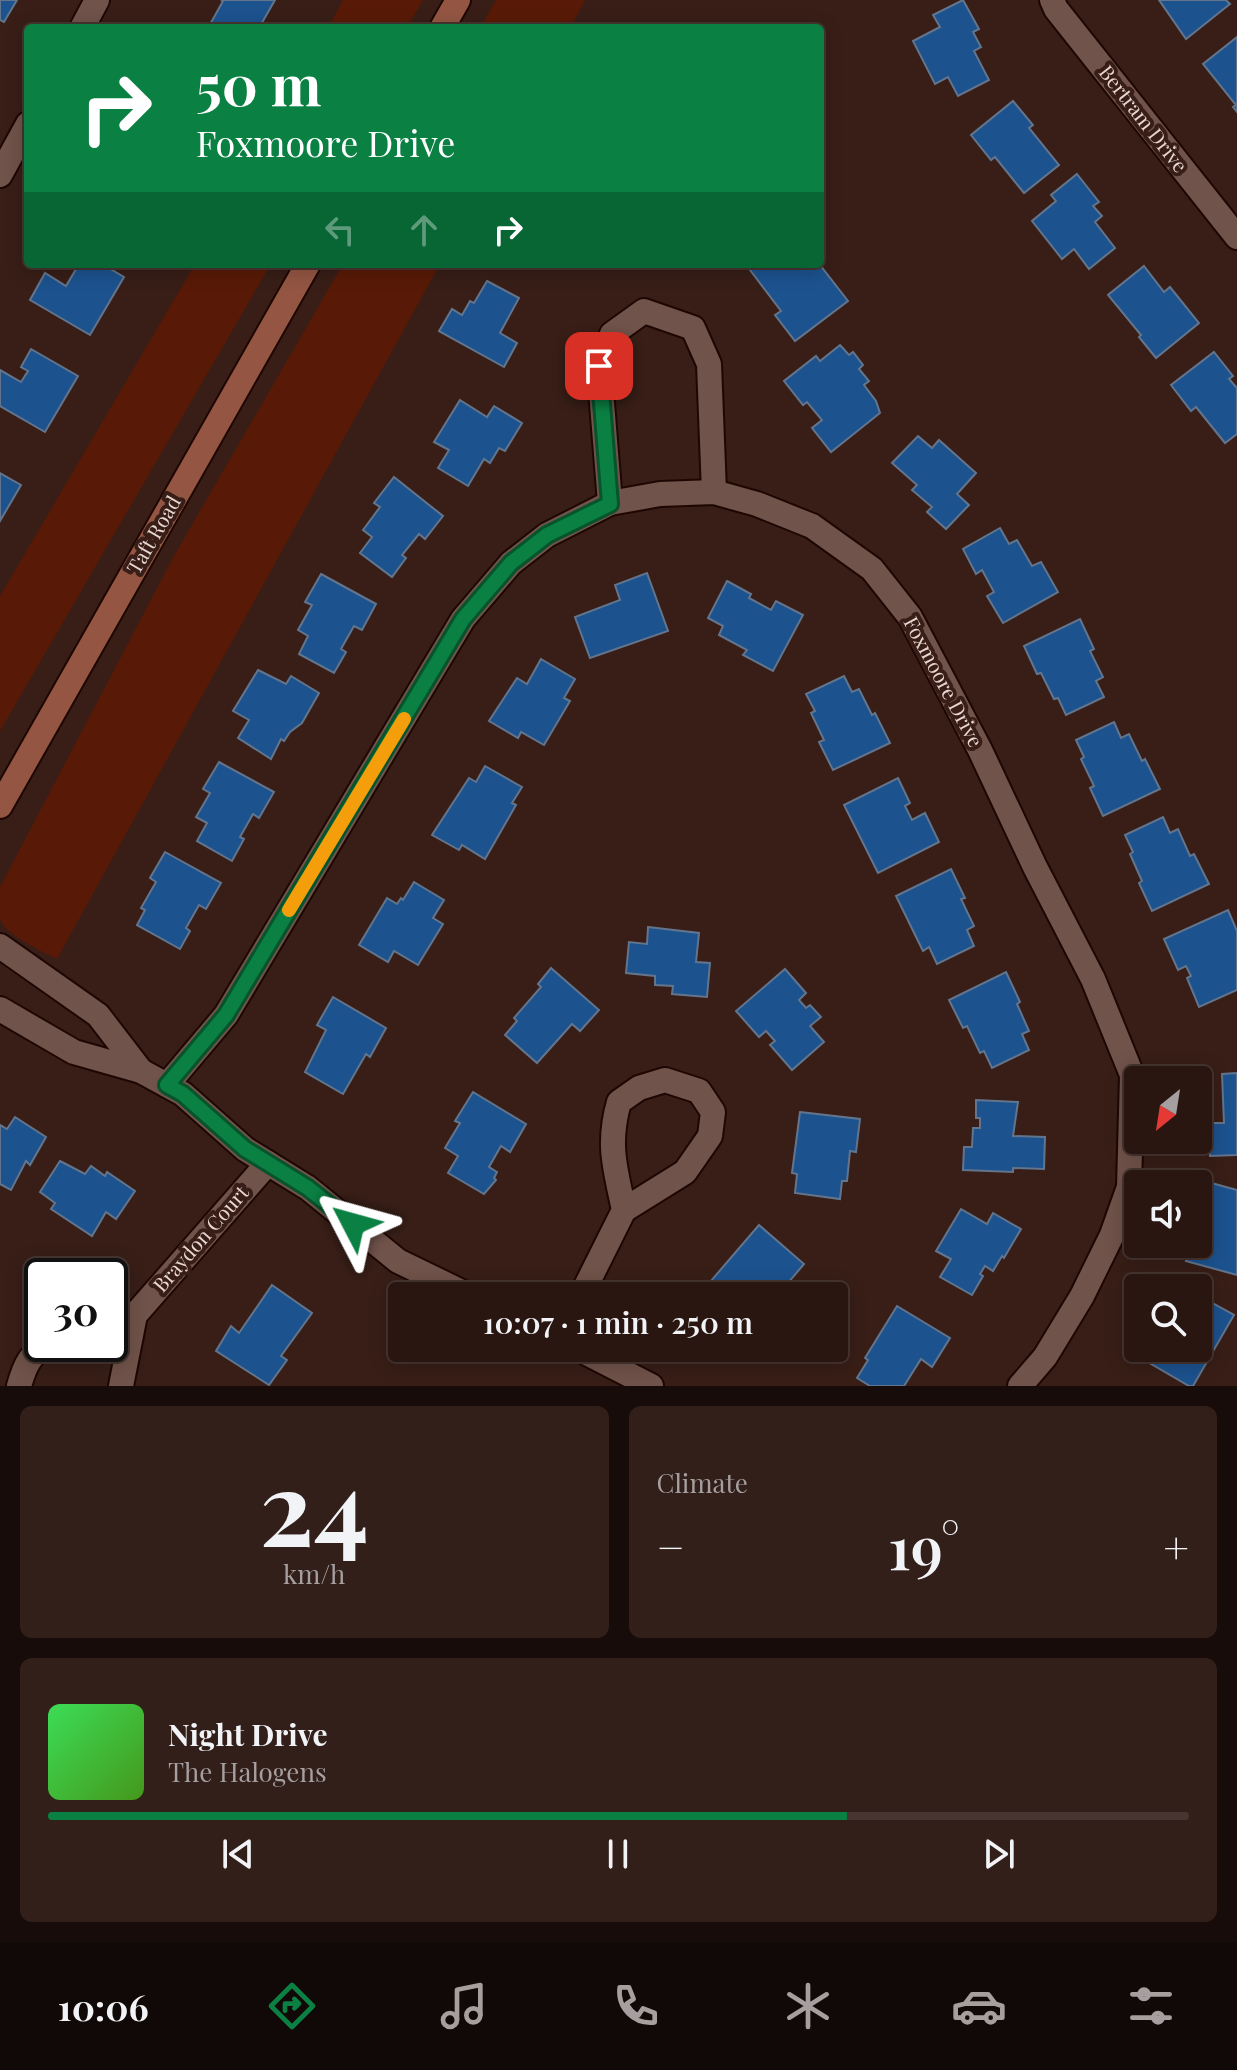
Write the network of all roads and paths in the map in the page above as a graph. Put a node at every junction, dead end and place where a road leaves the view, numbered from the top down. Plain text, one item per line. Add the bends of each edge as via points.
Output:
1 (97, 0) edge
2 (458, 0) edge
3 (1052, 0) edge
4 (84, 24) edge
5 (444, 24) edge
6 (24, 131) edge
7 (0, 175) edge
8 (1237, 237) edge
9 (306, 268) edge
10 (714, 492) junction
11 (610, 503) junction
12 (0, 806) edge
13 (0, 946) edge
14 (0, 1009) edge
15 (141, 1071) junction
16 (167, 1085) junction
17 (268, 1163) junction
18 (624, 1210) junction
19 (441, 1282) edge
20 (588, 1282) edge
21 (135, 1315) junction
22 (128, 1317) edge
23 (28, 1362) edge
24 (604, 1362) edge
25 (19, 1386) edge
26 (121, 1386) edge
27 (651, 1386) edge
28 (1020, 1386) edge

1 - 4 street
2 - 5 street
3 - 8 street, Bertram Drive
6 - 7 street
9 - 12 street, Taft Road
10 - 11 street, Foxmoore Drive
10 - 11 street via 709,364 693,328 644,311 612,334 599,366
10 - 28 street, Foxmoore Drive via 812,526 872,569 910,617 1093,979 1132,1075 1129,1187 1112,1235 1045,1357
11 - 16 street, Foxmoore Drive via 547,535 511,563 463,619 226,1015
13 - 15 street via 98,1015
14 - 15 street via 74,1052
15 - 16 street
16 - 17 street
17 - 19 street via 308,1188 398,1261
17 - 21 street, Braydon Court
18 - 18 street via 685,1172 710,1136 713,1112 699,1091 665,1080 639,1088 619,1102 612,1129
18 - 20 street
21 - 22 street
21 - 26 street
23 - 25 street
24 - 27 street

